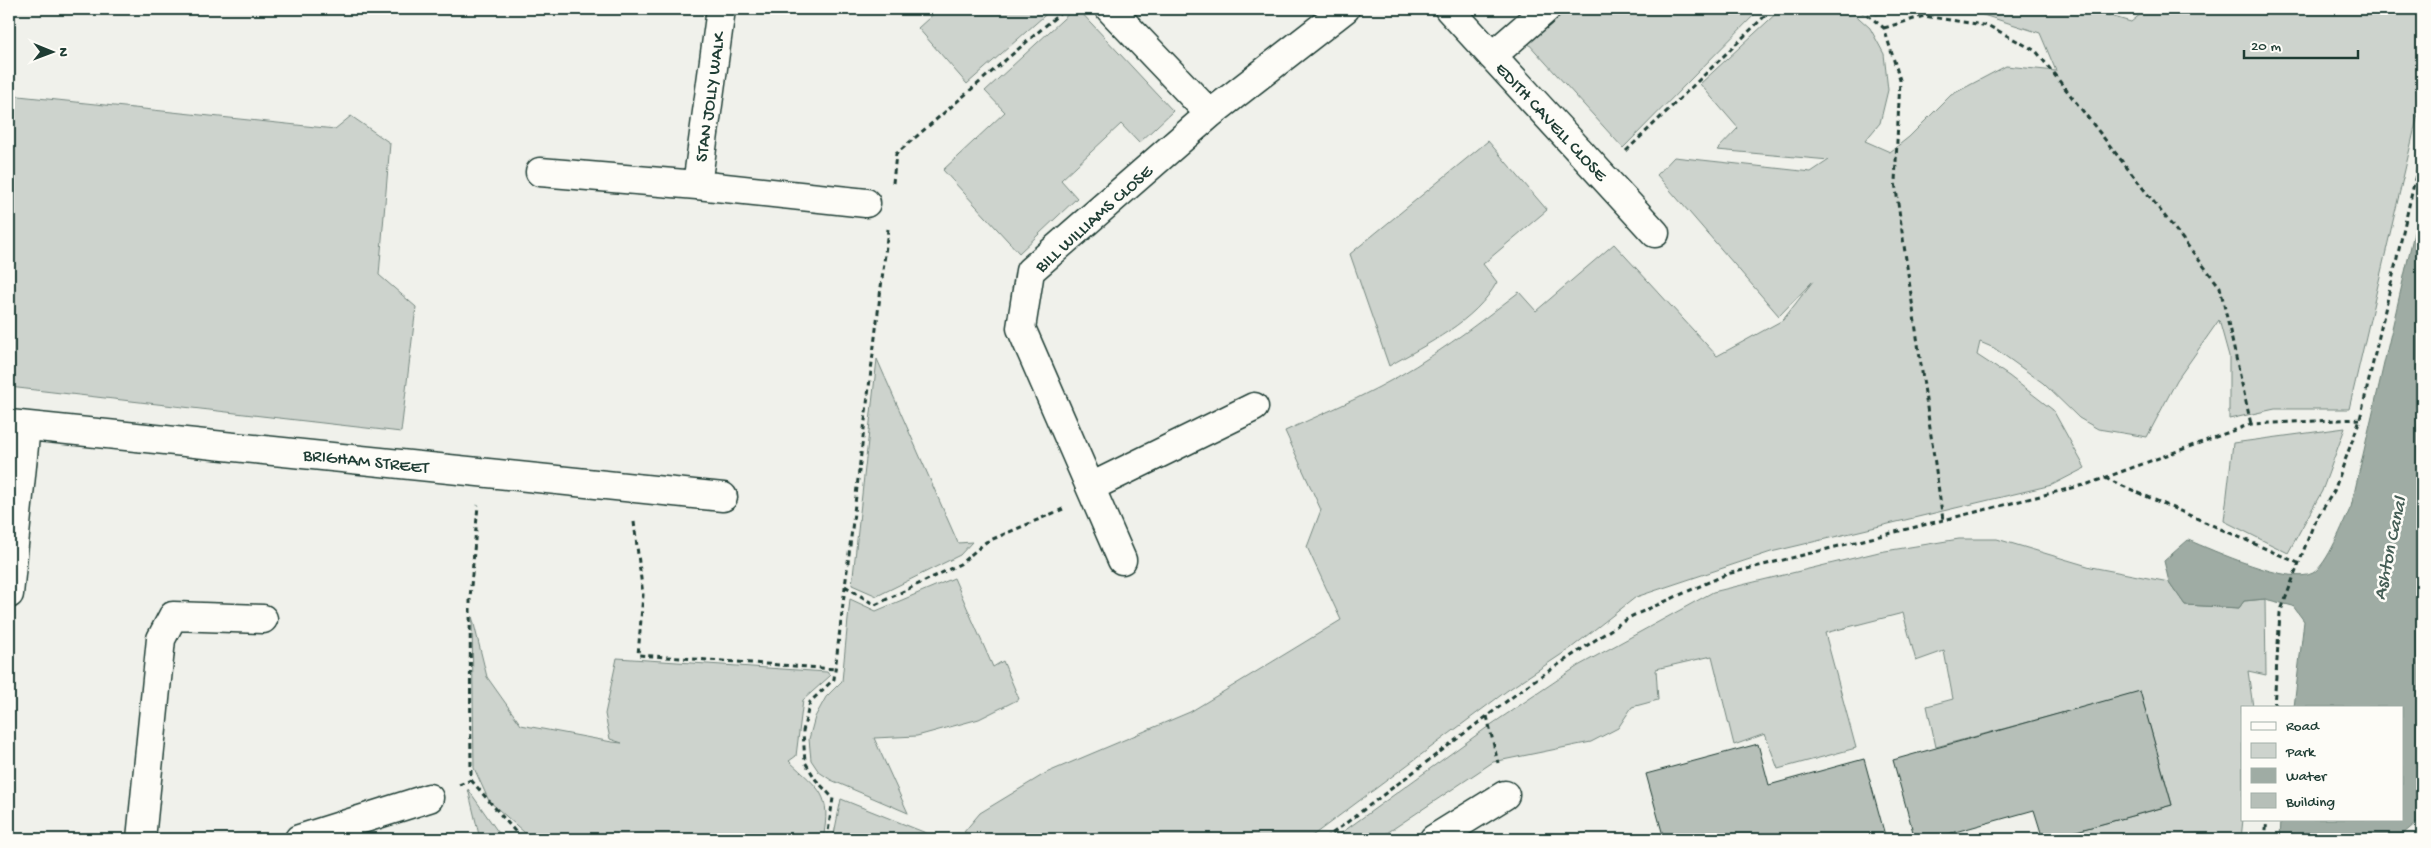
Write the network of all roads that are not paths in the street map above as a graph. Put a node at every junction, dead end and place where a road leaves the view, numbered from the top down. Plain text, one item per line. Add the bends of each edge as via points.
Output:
1 (721, 9) edge
2 (1110, 9) edge
3 (1346, 9) edge
4 (1449, 9) edge
5 (1546, 9) edge
6 (1492, 56) junction
7 (1210, 114) junction
8 (540, 172) dead end
9 (697, 186) junction
10 (866, 204) dead end
11 (1655, 233) dead end
12 (1254, 407) dead end
13 (17, 425) edge
14 (1093, 492) junction
15 (723, 497) dead end
16 (1122, 560) dead end
17 (9, 594) edge
18 (263, 619) dead end
19 (1505, 795) road end
20 (429, 798) road end
21 (141, 839) edge
22 (299, 839) edge
23 (1434, 839) edge

1 - 9 street, STAN JOLLY WALK
2 - 7 street
3 - 7 street
4 - 6 street, EDITH CAVELL CLOSE
5 - 6 street
6 - 11 street, EDITH CAVELL CLOSE
7 - 14 street, BILL WILLIAMS CLOSE via 1030,271 1021,328
8 - 9 street, STAN JOLLY WALK
9 - 10 street, STAN JOLLY WALK
12 - 14 street
13 - 15 street, BRIGHAM STREET
13 - 17 street
14 - 16 street, BILL WILLIAMS CLOSE
18 - 21 street via 173,616 161,639
19 - 23 street
20 - 22 street

